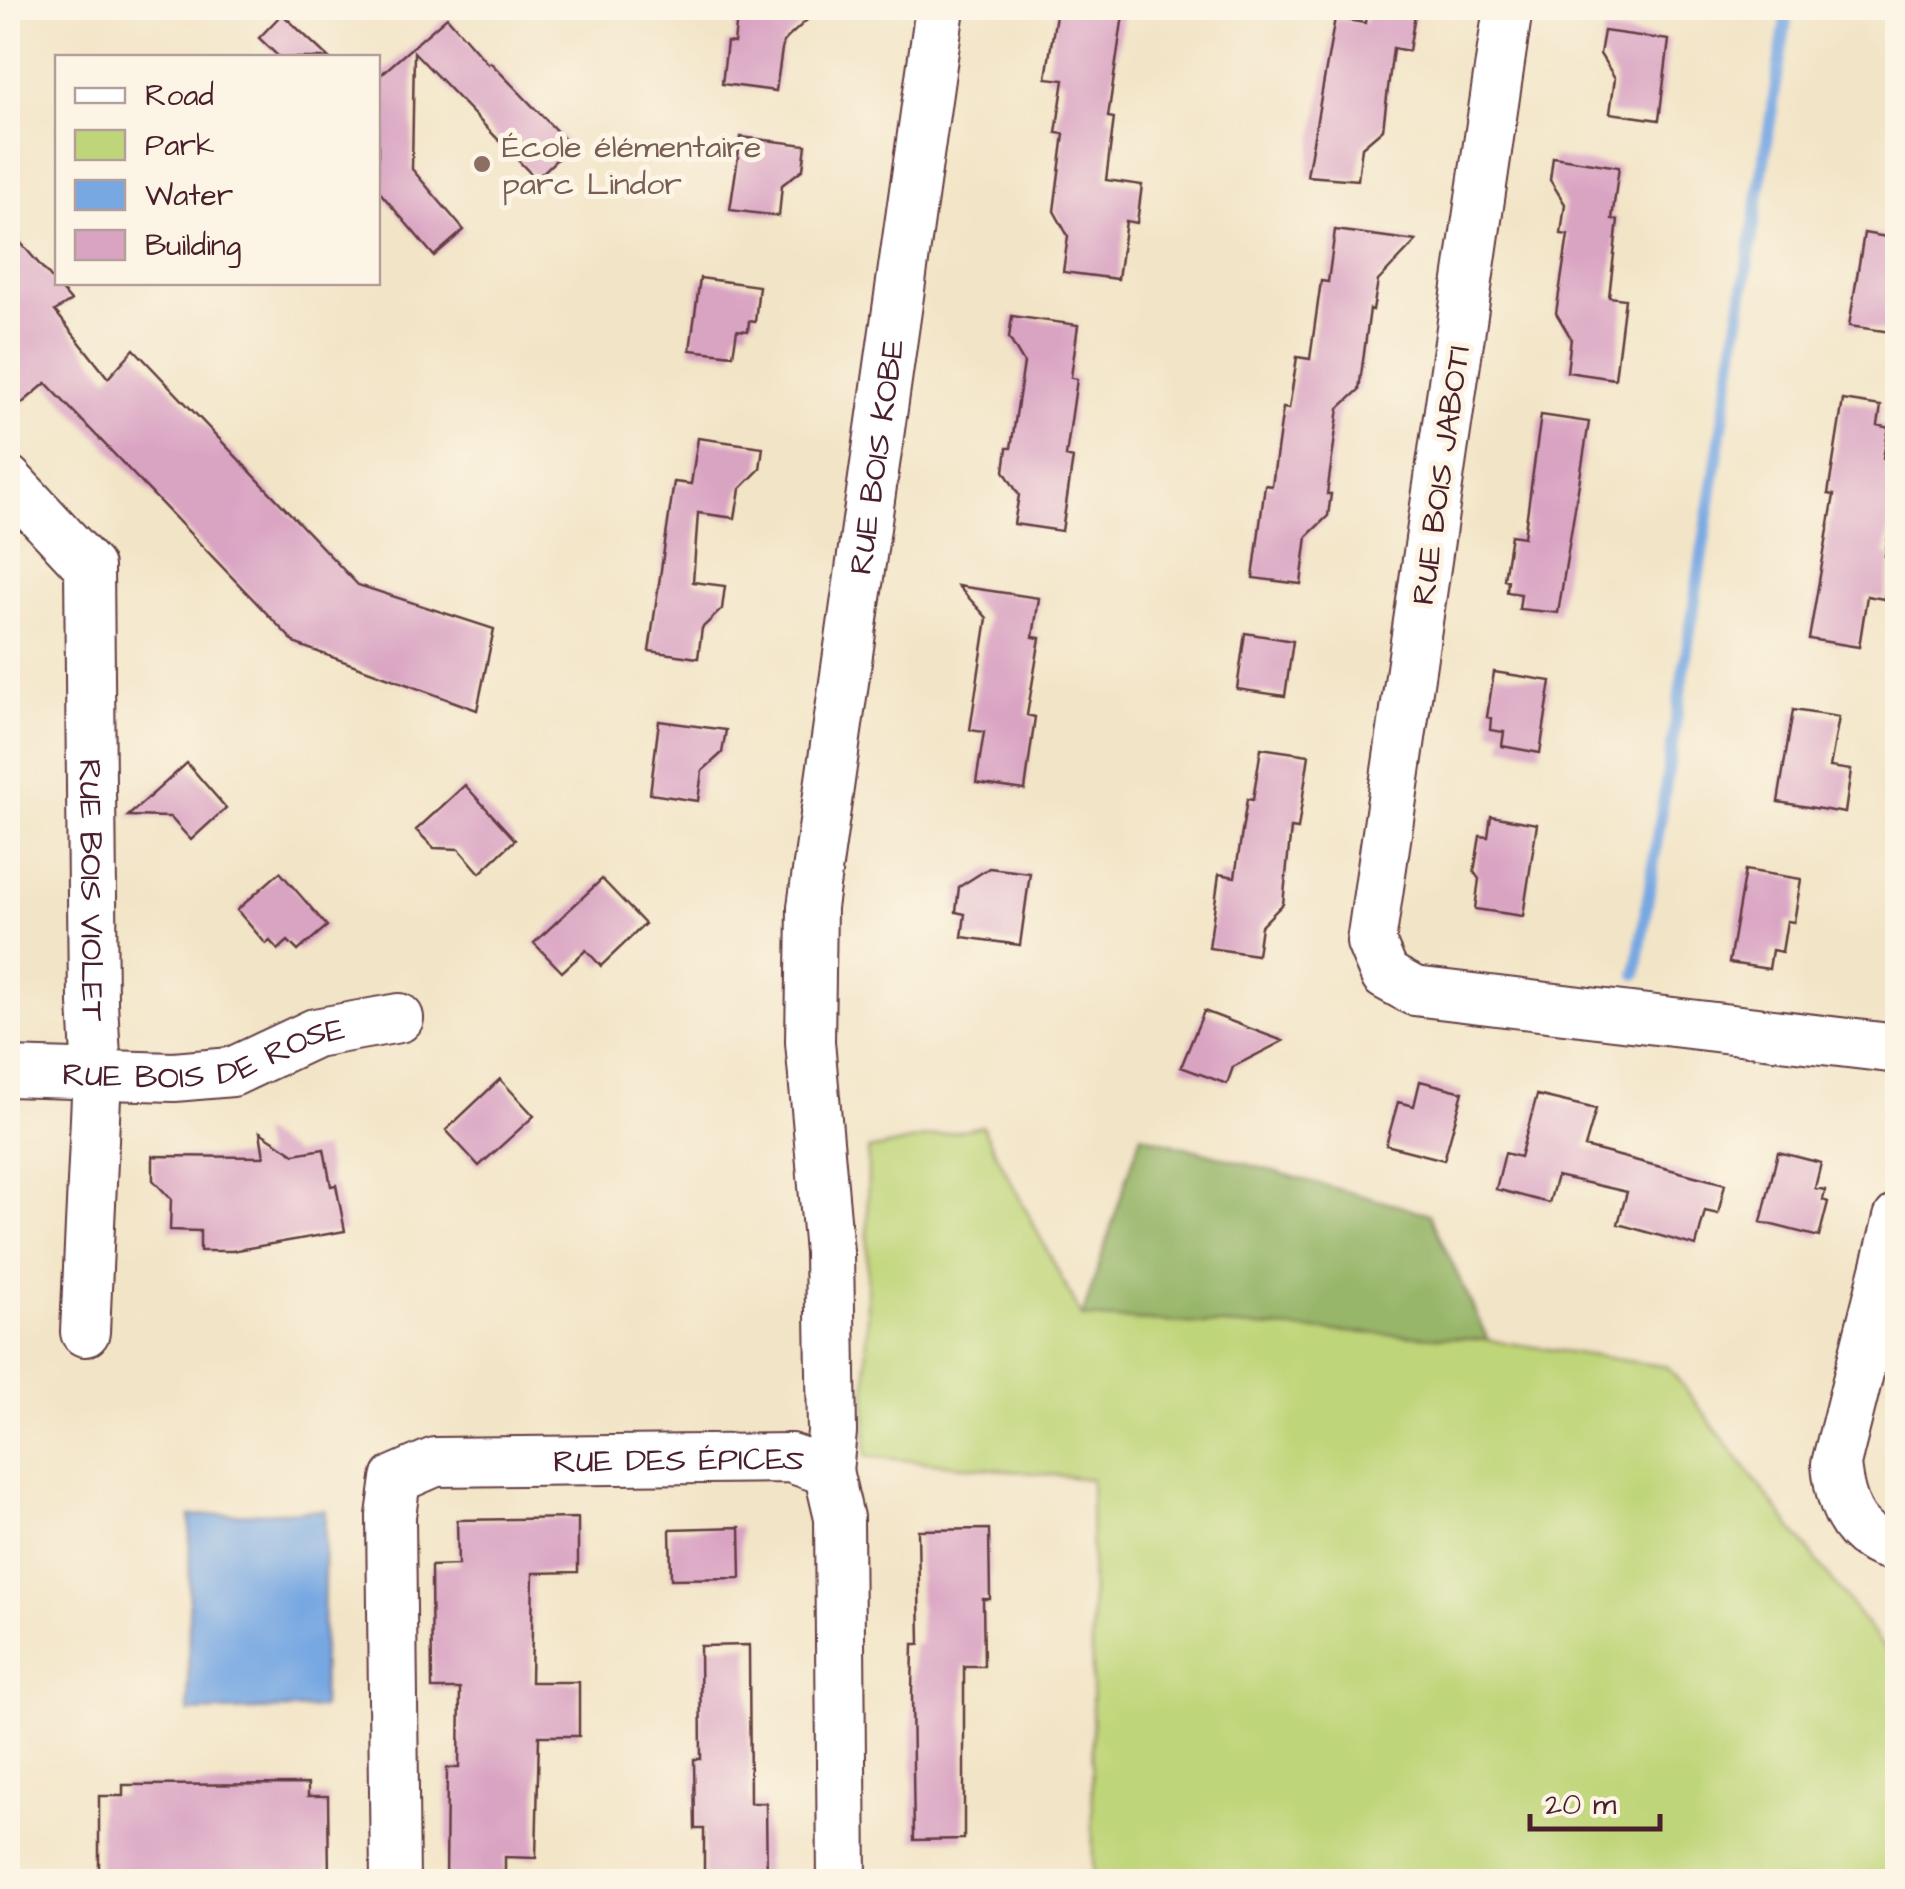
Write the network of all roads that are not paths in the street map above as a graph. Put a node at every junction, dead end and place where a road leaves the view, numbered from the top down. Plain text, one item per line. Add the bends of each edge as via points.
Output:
1 (940, 8) edge
2 (1508, 8) edge
3 (8, 480) edge
4 (399, 1018) dead end
5 (1898, 1049) edge
6 (8, 1072) edge
7 (97, 1076) junction
8 (1898, 1218) edge
9 (85, 1332) dead end
10 (828, 1471) junction
11 (1898, 1547) edge
12 (395, 1882) edge
13 (842, 1882) edge

1 - 10 street, RUE BOIS KOBE via 812,908 810,1042 828,1252
2 - 5 street, RUE BOIS JABOTI via 1371,942 1385,975 1414,990
3 - 7 street, RUE BOIS VIOLET via 90,567
4 - 7 street, RUE BOIS DE ROSE via 314,1033 232,1072
6 - 7 street, RUE BOIS DE ROSE
7 - 9 street, RUE BOIS VIOLET
8 - 11 street via 1836,1464 1852,1521 1872,1540
10 - 12 street, RUE DES ÉPICES via 790,1458 435,1462 396,1479 390,1516
10 - 13 street, RUE DES ÉPICES via 839,1518

